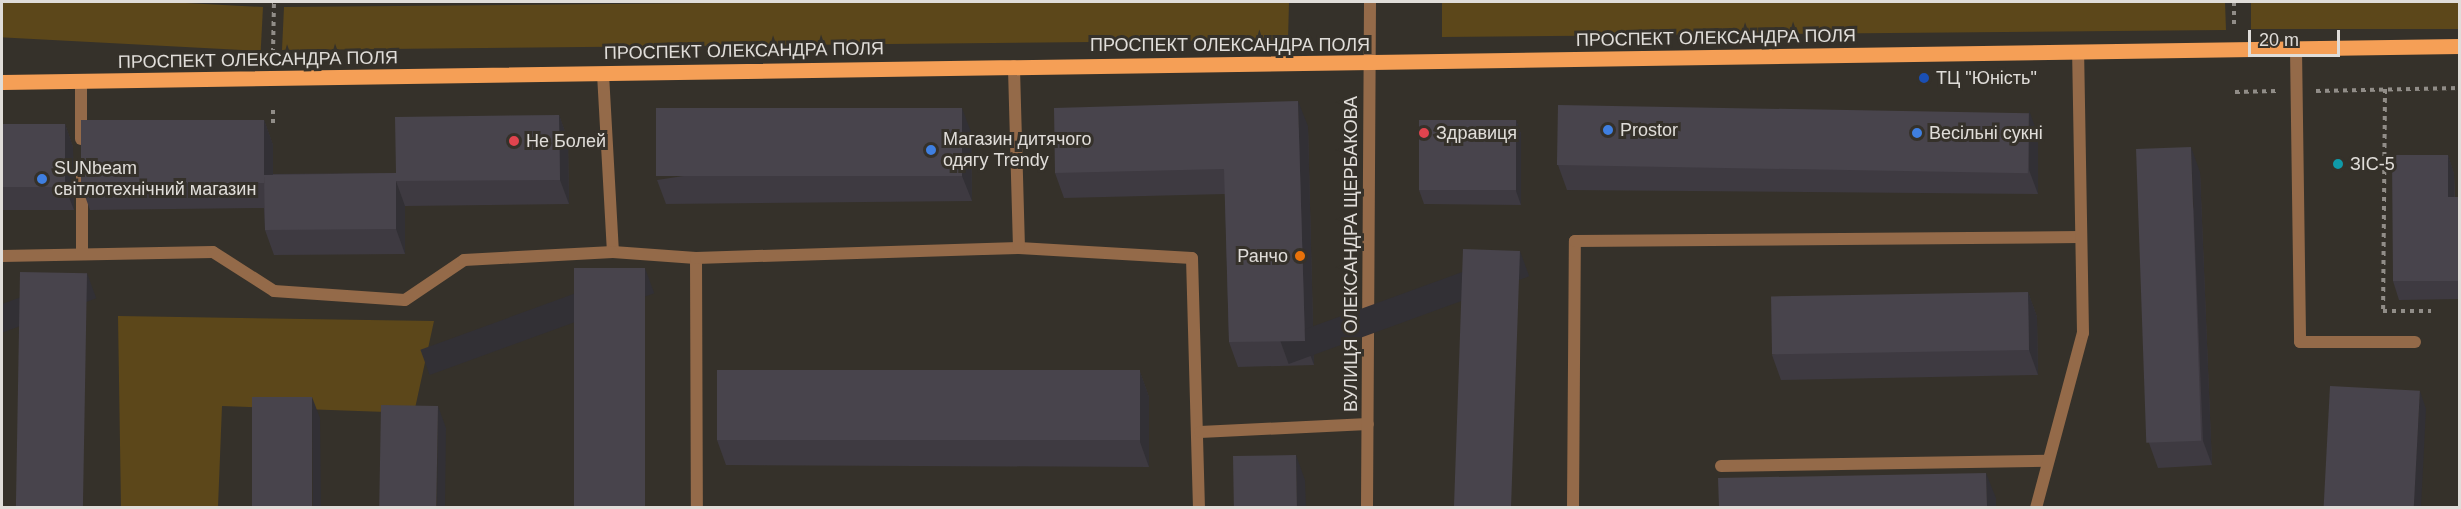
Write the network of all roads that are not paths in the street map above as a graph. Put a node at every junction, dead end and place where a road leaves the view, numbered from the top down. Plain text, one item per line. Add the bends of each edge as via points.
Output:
1 (1370, 2) edge
2 (2460, 46) edge
3 (2296, 49) junction
4 (2078, 51) junction
5 (1370, 64) junction
6 (1014, 66) junction
7 (603, 74) junction
8 (81, 81) junction
9 (2, 82) edge
10 (2080, 237) junction
11 (1019, 248) junction
12 (613, 252) junction
13 (82, 254) junction
14 (2, 256) edge
15 (696, 258) junction
16 (2415, 342) dead end
17 (1368, 424) junction
18 (1200, 432) junction
19 (2048, 460) junction
20 (1721, 466) dead end
21 (697, 507) edge
22 (1199, 507) edge
23 (1366, 507) edge
24 (1573, 507) edge
25 (2036, 507) edge

1 - 5 street, ВУЛИЦЯ ОЛЕКСАНДРА ЩЕРБАКОВА
2 - 3 main road, ПРОСПЕКТ ОЛЕКСАНДРА ПОЛЯ
3 - 4 main road, ПРОСПЕКТ ОЛЕКСАНДРА ПОЛЯ
3 - 16 street via 2300,342
4 - 5 main road, ПРОСПЕКТ ОЛЕКСАНДРА ПОЛЯ
4 - 10 street
5 - 6 main road, ПРОСПЕКТ ОЛЕКСАНДРА ПОЛЯ
5 - 17 street, ВУЛИЦЯ ОЛЕКСАНДРА ЩЕРБАКОВА
6 - 7 main road, ПРОСПЕКТ ОЛЕКСАНДРА ПОЛЯ
6 - 11 street
7 - 8 main road, ПРОСПЕКТ ОЛЕКСАНДРА ПОЛЯ
7 - 12 street
8 - 9 main road, ПРОСПЕКТ ОЛЕКСАНДРА ПОЛЯ
8 - 13 street
10 - 19 street via 2083,333
10 - 24 street via 1575,241
11 - 15 street
11 - 18 street via 1192,258
12 - 13 street via 464,260 405,300 274,291 213,252
12 - 15 street
13 - 14 street
15 - 21 street
17 - 18 street
17 - 23 street, ВУЛИЦЯ ОЛЕКСАНДРА ЩЕРБАКОВА
18 - 22 street
19 - 20 street
19 - 25 street

